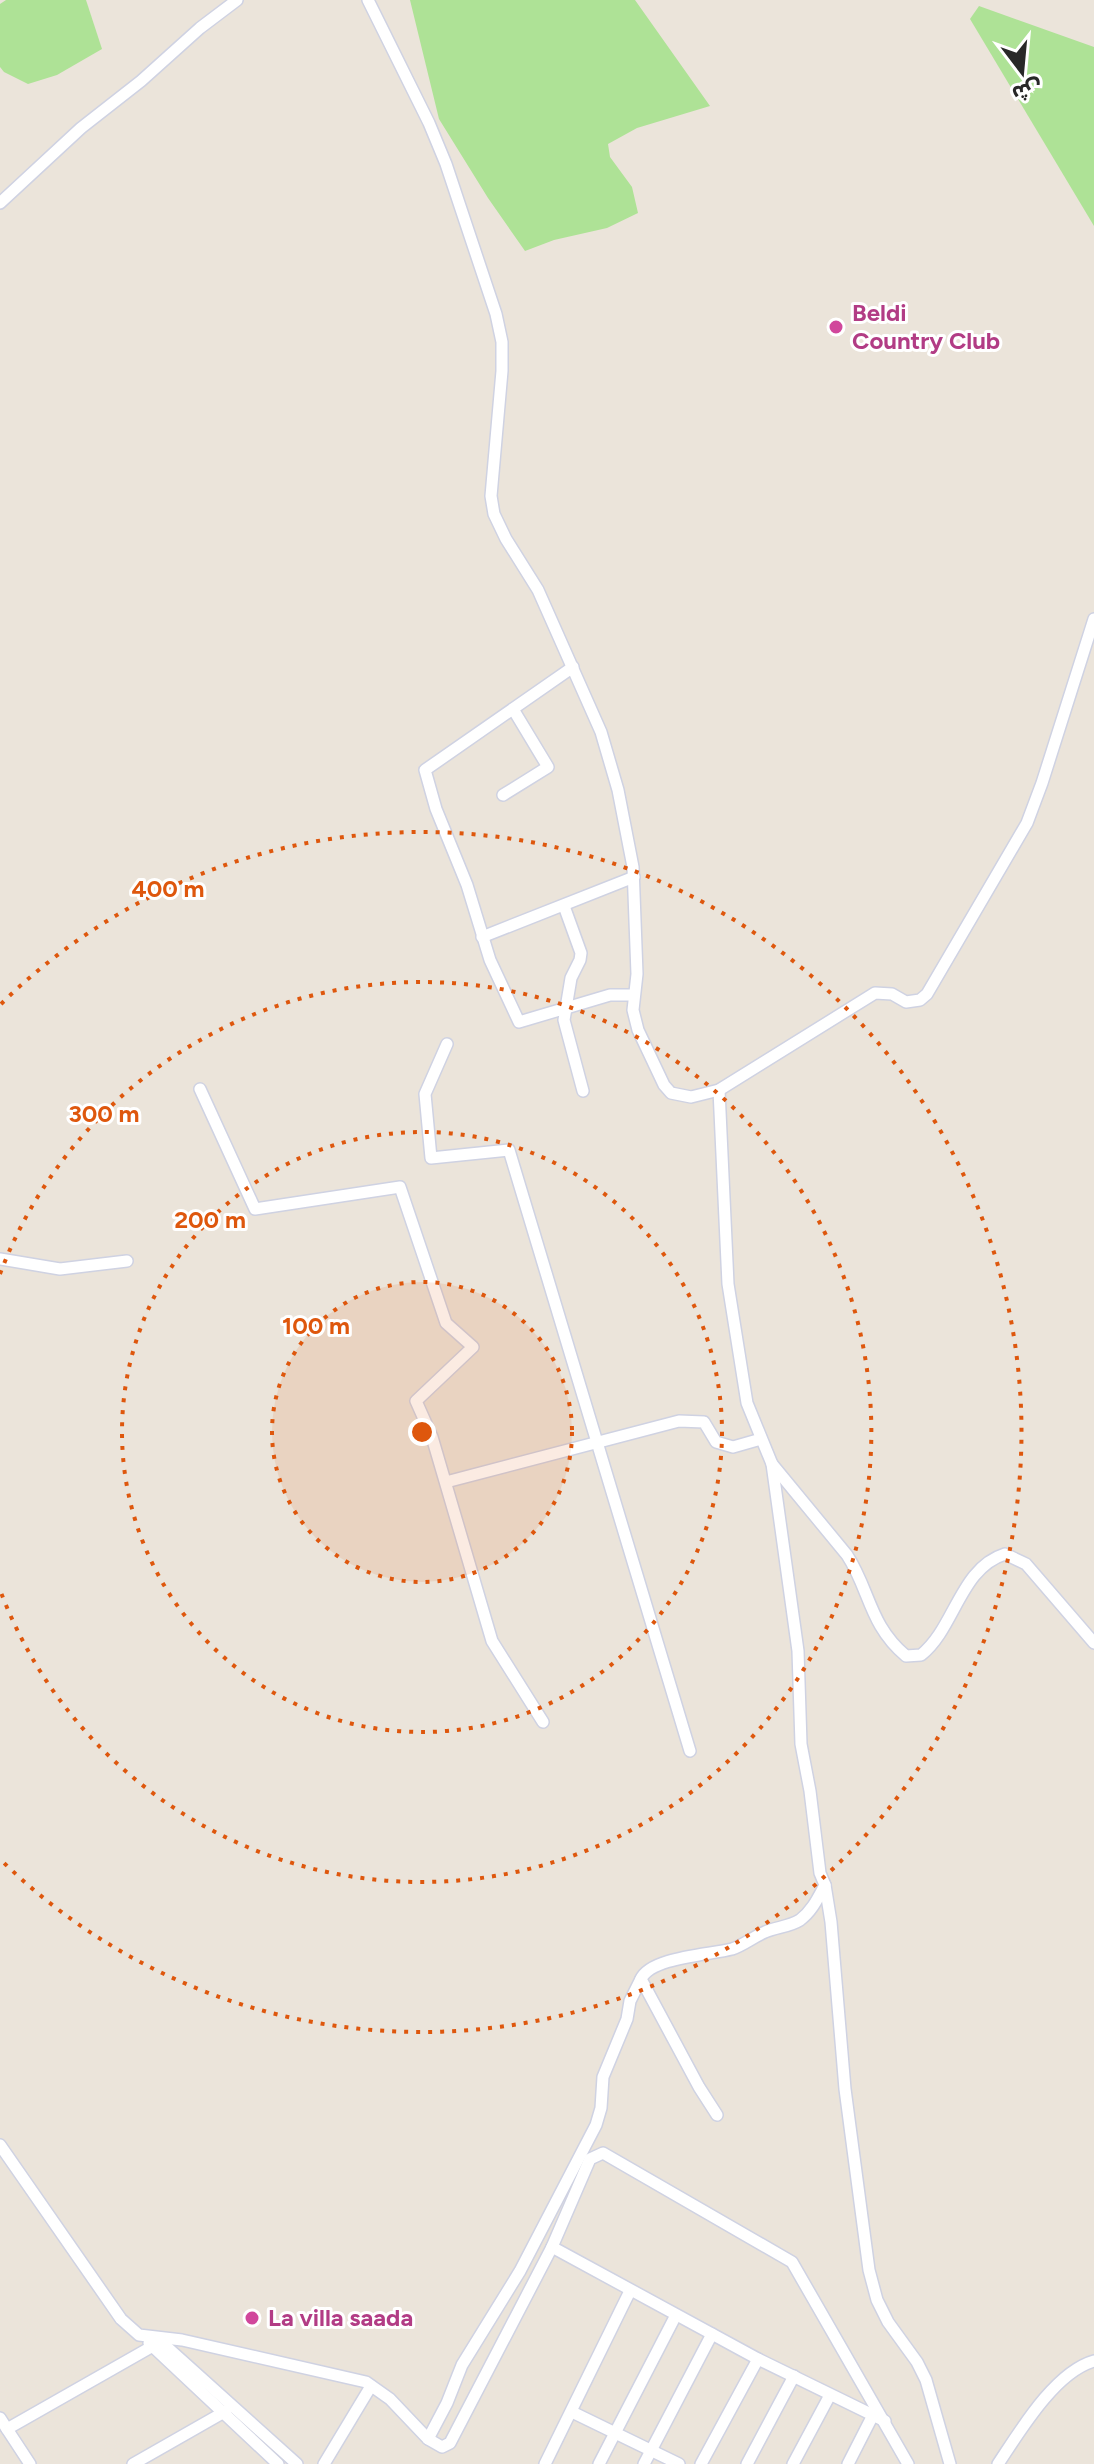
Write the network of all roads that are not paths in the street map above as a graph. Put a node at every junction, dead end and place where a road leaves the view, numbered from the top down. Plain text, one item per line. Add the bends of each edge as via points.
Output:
1 (237, 0) edge
2 (368, 0) edge
3 (0, 203) edge
4 (1094, 619) edge
5 (573, 667) junction
6 (513, 709) junction
7 (503, 795) dead end
8 (634, 877) junction
9 (564, 906) junction
10 (482, 937) junction
11 (634, 995) junction
12 (565, 1009) junction
13 (447, 1044) dead end
14 (200, 1089) dead end
15 (719, 1090) junction
16 (583, 1091) dead end
17 (0, 1259) edge
18 (127, 1261) dead end
19 (761, 1439) junction
20 (598, 1444) junction
21 (772, 1464) junction
22 (446, 1482) junction
23 (1094, 1643) edge
24 (543, 1722) dead end
25 (690, 1751) dead end
26 (825, 1885) junction
27 (641, 1979) junction
28 (717, 2115) dead end
29 (0, 2145) edge
30 (552, 2247) junction
31 (630, 2291) junction
32 (676, 2315) junction
33 (712, 2334) junction
34 (156, 2342) junction
35 (758, 2359) junction
36 (1094, 2361) edge
37 (794, 2376) junction
38 (371, 2386) junction
39 (830, 2395) junction
40 (228, 2410) junction
41 (572, 2412) junction
42 (872, 2417) junction
43 (0, 2418) edge
44 (885, 2421) junction
45 (7, 2429) junction
46 (615, 2433) junction
47 (428, 2439) junction
48 (650, 2451) junction
49 (903, 2452) junction
50 (30, 2464) edge
51 (133, 2464) edge
52 (278, 2464) edge
53 (297, 2464) edge
54 (324, 2464) edge
55 (545, 2464) edge
56 (599, 2464) edge
57 (644, 2464) edge
58 (679, 2464) edge
59 (701, 2464) edge
60 (747, 2464) edge
61 (793, 2464) edge
62 (848, 2464) edge
63 (896, 2464) edge
64 (908, 2464) edge
65 (950, 2464) edge
66 (998, 2464) edge

1 - 3 street via 81,128
2 - 5 street via 441,150 496,314 502,371 491,496 494,514 538,590
4 - 15 street via 1027,823 927,994 906,1002 875,993
5 - 6 street
5 - 8 street via 601,732
6 - 7 street via 548,767
6 - 10 street via 425,770
8 - 9 street
8 - 11 street
9 - 10 street
9 - 12 street via 581,953
10 - 12 street via 519,1022
11 - 12 street via 610,995
11 - 15 street via 638,1030 671,1093 691,1097
12 - 16 street
13 - 20 street via 425,1094 431,1158 509,1150
14 - 22 street via 255,1209 400,1187 446,1323 473,1347 416,1401
15 - 19 street via 728,1284 745,1392
17 - 18 street via 60,1269
19 - 20 street via 733,1447 716,1442 704,1422 679,1421
19 - 21 street
20 - 22 street
20 - 25 street
21 - 23 street via 847,1555 875,1617 906,1656 928,1649 975,1575 1005,1554 1026,1564
21 - 26 street via 798,1651 801,1744
22 - 24 street via 492,1641
26 - 27 street via 815,1905 794,1923 736,1947 655,1966
26 - 65 street via 869,2270 888,2322 926,2380
27 - 28 street
27 - 47 street via 603,2077 596,2125 520,2271 462,2365
29 - 34 street via 121,2319
30 - 31 street
30 - 44 street via 590,2159 603,2153 792,2262
30 - 47 street via 450,2443 442,2447
31 - 32 street
31 - 41 street
32 - 33 street
32 - 46 street
33 - 35 street
33 - 48 street
34 - 38 street via 182,2340
34 - 40 street
34 - 45 street
35 - 37 street
35 - 59 street
36 - 66 street via 1057,2385
37 - 39 street
37 - 60 street
38 - 47 street
38 - 54 street
39 - 42 street
39 - 61 street
40 - 51 street
40 - 52 street
40 - 53 street
41 - 46 street
41 - 55 street
42 - 44 street
42 - 62 street
43 - 45 street
44 - 49 street
45 - 50 street
46 - 48 street
46 - 56 street
48 - 57 street
48 - 58 street
49 - 63 street
49 - 64 street

